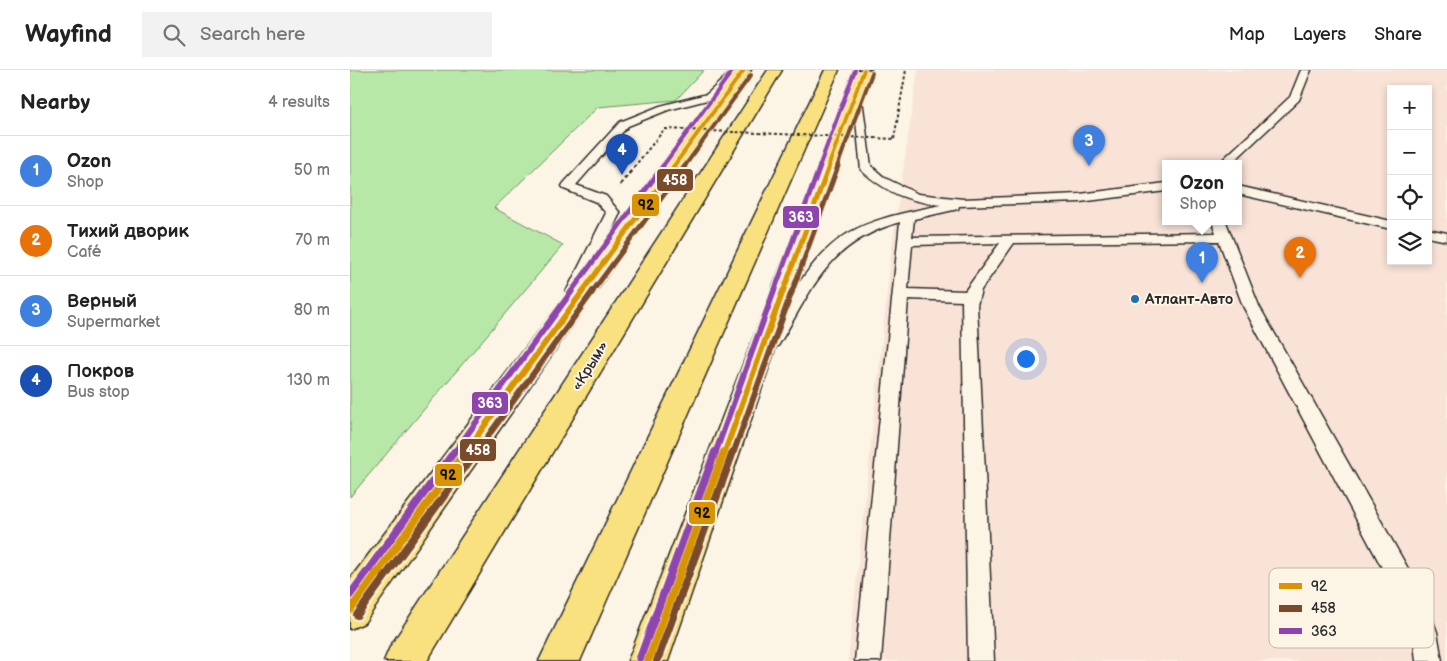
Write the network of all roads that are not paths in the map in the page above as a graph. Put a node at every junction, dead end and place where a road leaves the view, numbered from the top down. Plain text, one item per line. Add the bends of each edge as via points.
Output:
1 (738, 70) edge
2 (744, 70) edge
3 (775, 70) edge
4 (832, 70) edge
5 (1306, 70) edge
6 (860, 81) edge
7 (1228, 160) edge
8 (1162, 187) edge
9 (1242, 191) edge
10 (963, 204) junction
11 (907, 217) junction
12 (1387, 224) edge
13 (1222, 229) edge
14 (1432, 234) edge
15 (1447, 237) edge
16 (1010, 239) junction
17 (905, 241) junction
18 (900, 294) junction
19 (970, 296) junction
20 (554, 332) junction
21 (755, 367) junction
22 (1395, 568) edge
23 (350, 610) edge
24 (1427, 648) edge
25 (404, 661) edge
26 (559, 661) edge
27 (648, 661) edge
28 (868, 661) edge
29 (981, 661) edge
30 (1429, 661) edge

1 - 20 lane via 710,96 664,108 624,124 568,186 601,199 613,212
2 - 20 main road
3 - 25 main road, «Крым»
4 - 26 main road
5 - 7 lane via 1295,98
6 - 10 lane via 865,167 881,181 915,198
6 - 21 main road
8 - 10 lane via 1080,198
9 - 12 lane
10 - 11 lane
11 - 17 lane
11 - 21 lane via 863,232 827,257
13 - 16 lane
13 - 22 lane via 1254,312
14 - 15 lane
16 - 17 lane
16 - 19 lane
17 - 18 lane
18 - 19 lane
18 - 28 lane
19 - 29 lane
20 - 23 main road
21 - 27 main road
24 - 30 lane

